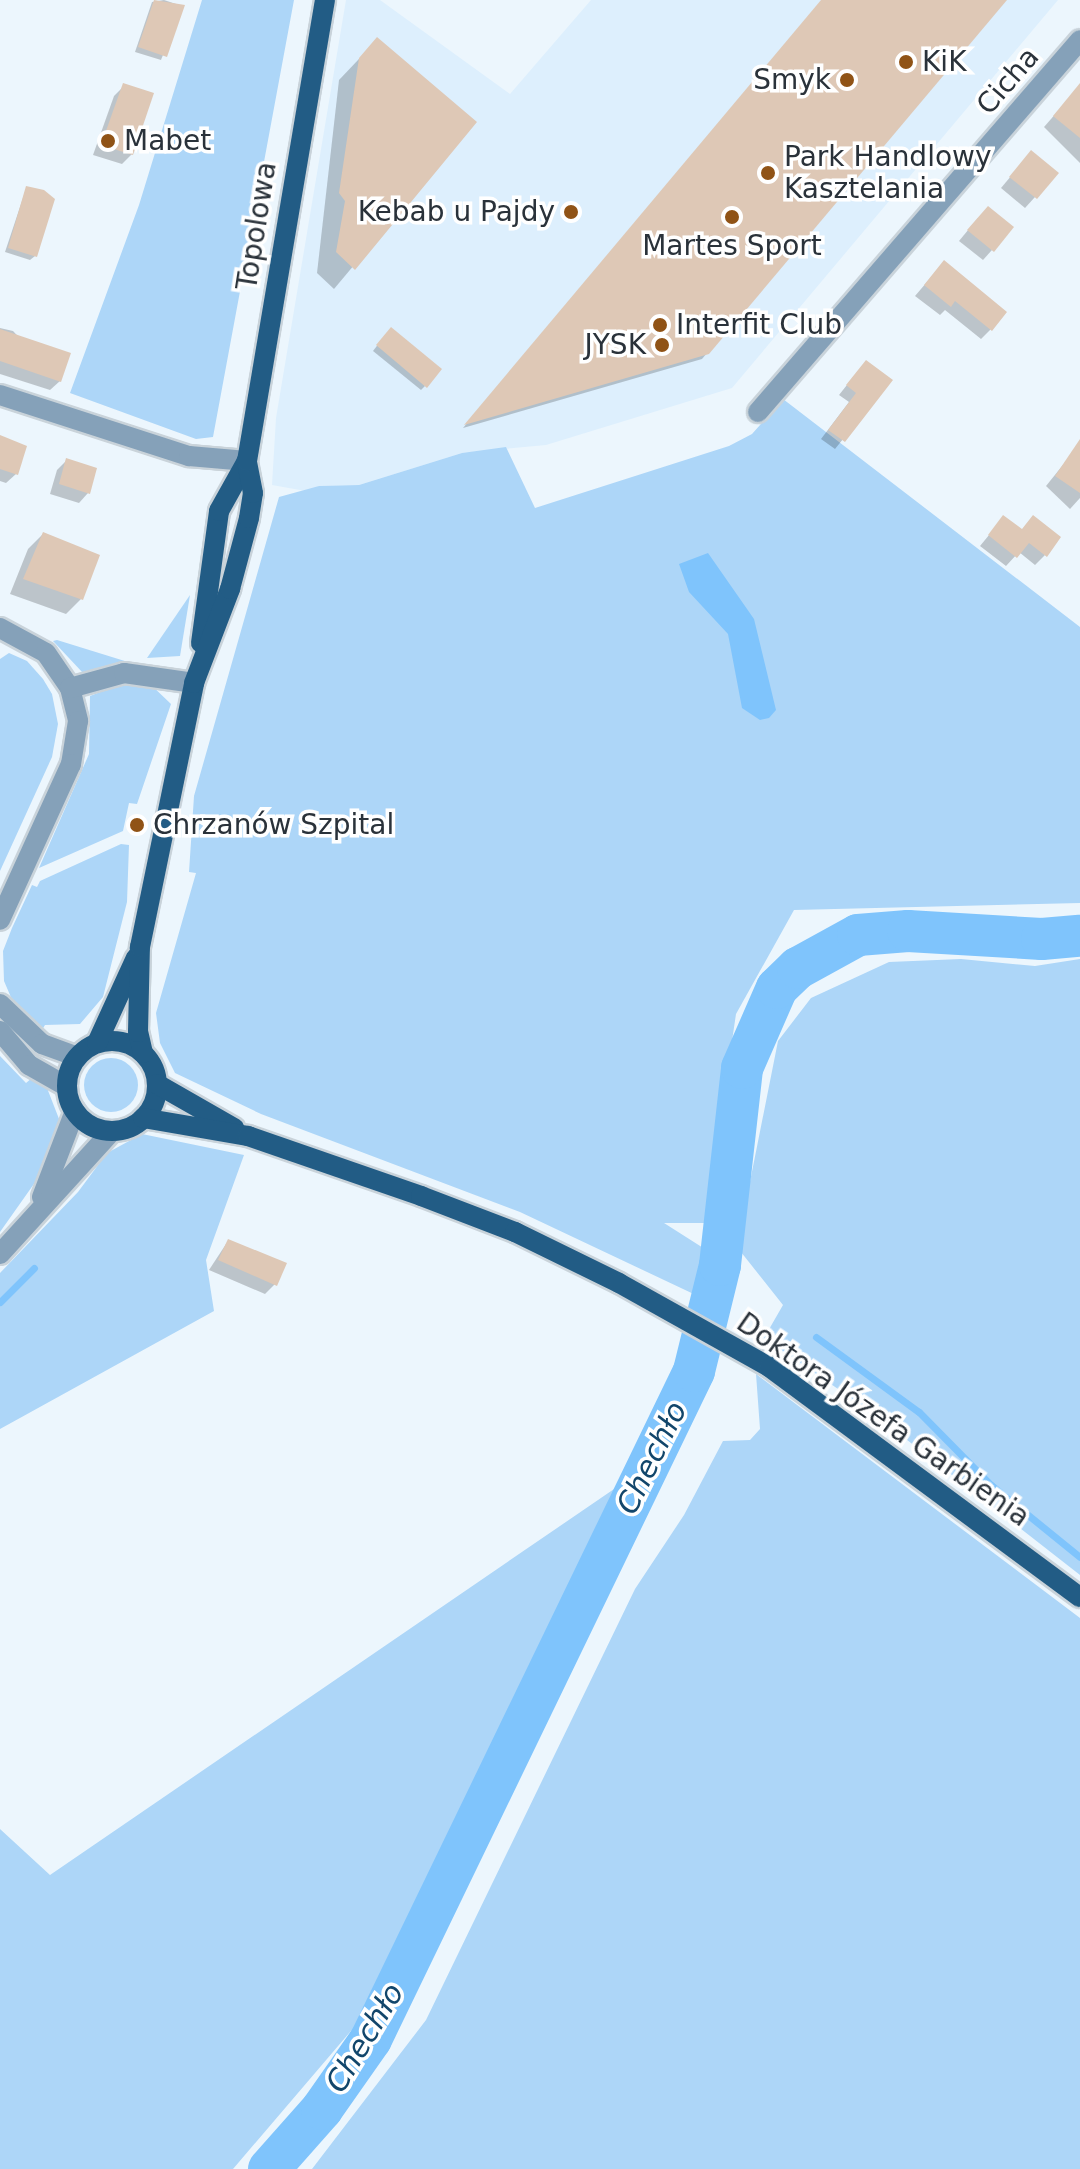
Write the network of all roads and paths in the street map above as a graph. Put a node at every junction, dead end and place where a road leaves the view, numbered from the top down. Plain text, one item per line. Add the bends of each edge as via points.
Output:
1 (325, 0) edge
2 (1080, 40) edge
3 (0, 395) edge
4 (758, 412) dead end
5 (247, 461) junction
6 (0, 628) edge
7 (197, 675) junction
8 (70, 688) junction
9 (0, 920) edge
10 (140, 947) junction
11 (0, 1004) edge
12 (0, 1031) edge
13 (97, 1043) junction
14 (143, 1053) junction
15 (77, 1057) junction
16 (157, 1084) junction
17 (66, 1086) junction
18 (75, 1111) junction
19 (143, 1118) junction
20 (112, 1131) junction
21 (248, 1136) junction
22 (32, 1219) junction
23 (0, 1254) edge
24 (1080, 1597) edge

1 - 5 main road, Topolowa
2 - 4 street, Cicha
3 - 5 street via 189,456
5 - 7 main road, Topolowa via 219,511
5 - 7 main road, Topolowa via 253,493 249,518 230,589
6 - 8 street via 46,653
7 - 8 street via 124,673
7 - 10 main road, Topolowa
8 - 9 street via 78,721 77,749
10 - 13 main road, Topolowa
10 - 14 main road, Topolowa via 138,1032
11 - 15 street via 42,1044
12 - 17 street via 29,1065
13 - 14 main road via 129,1044
13 - 15 main road
14 - 16 main road
15 - 17 main road
16 - 19 main road
16 - 21 main road, Doktora Józefa Garbienia
17 - 18 main road
18 - 20 main road via 91,1126
18 - 22 street
19 - 20 main road
19 - 21 main road, Doktora Józefa Garbienia
20 - 22 street
21 - 24 main road, Doktora Józefa Garbienia via 515,1232 657,1302 745,1351
22 - 23 street

